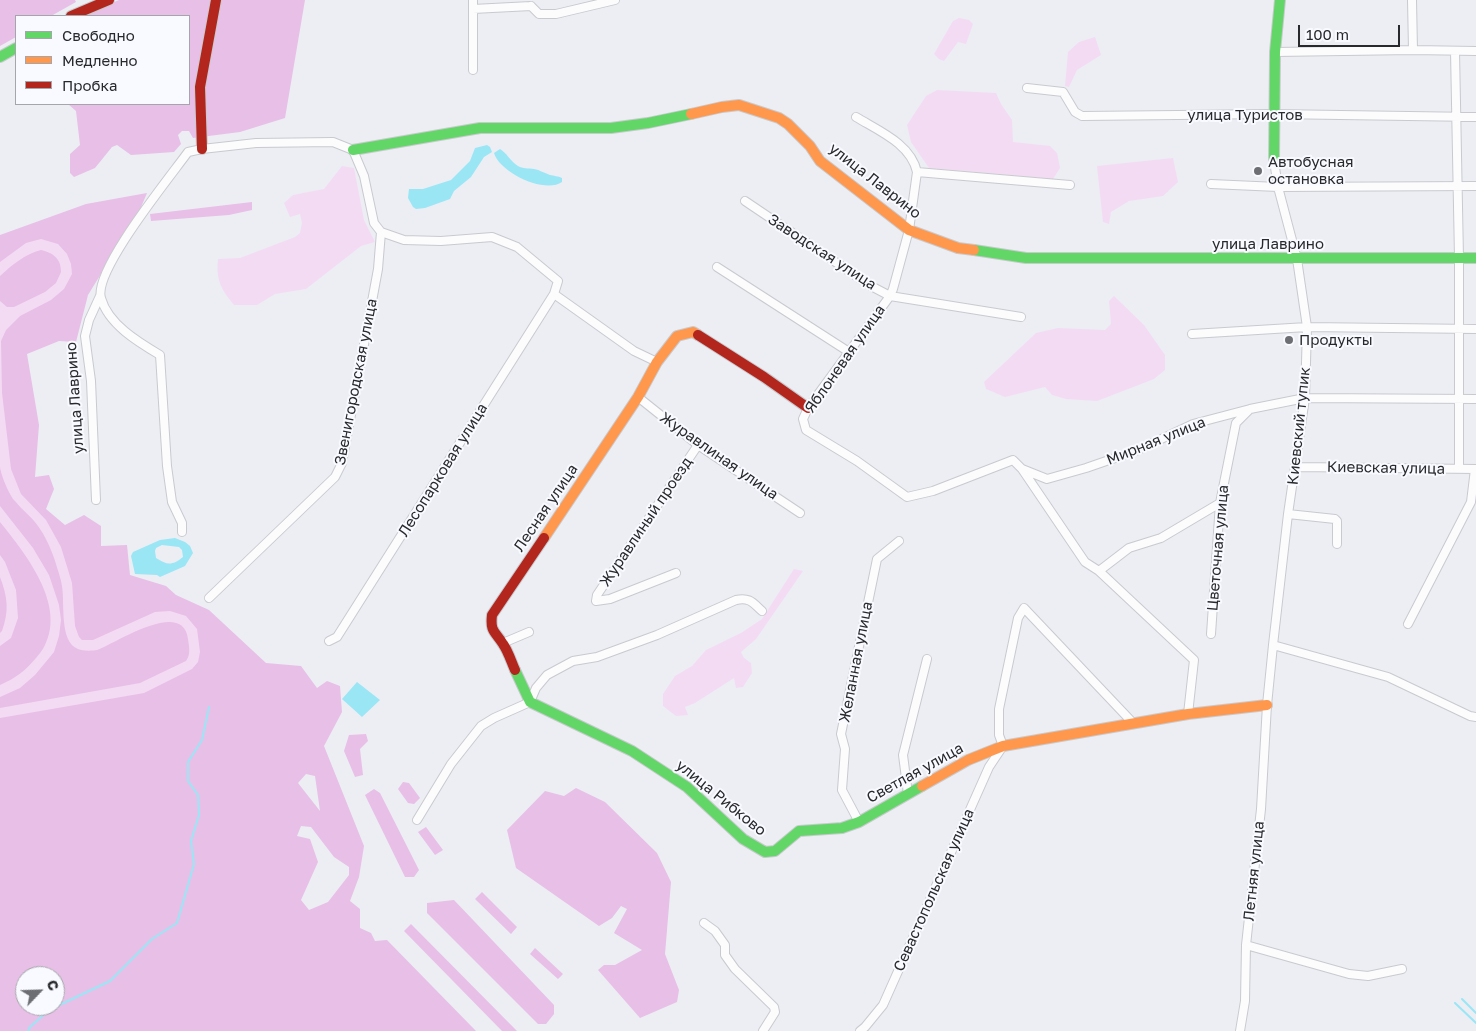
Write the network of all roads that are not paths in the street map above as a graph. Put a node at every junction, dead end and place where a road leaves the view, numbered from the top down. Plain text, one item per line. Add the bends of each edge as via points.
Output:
1 (109, 0) edge
2 (216, 0) edge
3 (473, 0) edge
4 (615, 0) edge
5 (1280, 0) edge
6 (1412, 0) edge
7 (531, 3) edge
8 (473, 9) junction
9 (73, 15) edge
10 (15, 49) edge
11 (1413, 50) junction
12 (1455, 51) junction
13 (1476, 51) edge
14 (1275, 52) junction
15 (0, 57) edge
16 (473, 70) dead end
17 (1027, 88) dead end
18 (1273, 114) junction
19 (856, 117) dead end
20 (1458, 117) junction
21 (1476, 117) edge
22 (202, 148) junction
23 (353, 150) junction
24 (1274, 161) joint
25 (917, 172) junction
26 (1211, 184) dead end
27 (1070, 185) dead end
28 (1458, 186) junction
29 (1476, 186) edge
30 (1278, 187) junction
31 (745, 201) dead end
32 (909, 230) junction
33 (381, 232) junction
34 (1460, 258) junction
35 (1476, 258) edge
36 (1297, 259) junction
37 (717, 267) dead end
38 (554, 294) junction
39 (100, 296) junction
40 (890, 296) junction
41 (1021, 317) dead end
42 (1306, 327) junction
43 (1459, 329) junction
44 (1476, 329) edge
45 (1192, 334) dead end
46 (849, 352) junction
47 (657, 362) junction
48 (638, 397) junction
49 (1305, 398) junction
50 (1459, 399) junction
51 (1476, 399) edge
52 (808, 408) junction
53 (1250, 408) junction
54 (698, 445) junction
55 (1296, 467) junction
56 (1022, 469) junction
57 (1459, 469) junction
58 (1475, 469) edge
59 (907, 497) joint
60 (96, 500) dead end
61 (1220, 503) junction
62 (800, 514) dead end
63 (1288, 514) junction
64 (182, 532) dead end
65 (898, 541) dead end
66 (1337, 544) dead end
67 (1099, 571) junction
68 (676, 573) dead end
69 (209, 598) dead end
70 (762, 612) dead end
71 (1408, 624) dead end
72 (530, 632) dead end
73 (1211, 634) dead end
74 (329, 641) dead end
75 (503, 643) junction
76 (1273, 645) junction
77 (927, 659) dead end
78 (530, 702) junction
79 (1267, 707) junction
80 (1188, 714) junction
81 (1476, 717) edge
82 (1133, 723) junction
83 (1003, 746) junction
84 (908, 794) junction
85 (417, 820) dead end
86 (859, 822) junction
87 (842, 828) joint
88 (704, 923) dead end
89 (1246, 944) junction
90 (1402, 969) dead end
91 (763, 1031) edge
92 (860, 1031) edge
93 (1240, 1031) edge

1 - 9 street
2 - 22 street via 200,88
3 - 8 street
4 - 7 street via 556,14 540,14
5 - 14 street
6 - 11 street
7 - 8 street
8 - 16 street
10 - 15 street
11 - 12 street
11 - 14 street
12 - 13 street
12 - 20 street
14 - 18 street
17 - 18 street, улица Туристов via 1063,92 1075,112 1082,116
18 - 20 street, улица Туристов
18 - 24 street
19 - 25 street via 900,145 915,162
20 - 21 street, улица Туристов
20 - 28 street
22 - 23 street via 256,143 333,142
22 - 39 street, улица Лаврино via 188,152 119,247 103,281
23 - 32 street, улица Лаврино via 480,128 611,128 739,106 779,118 788,124 820,161
23 - 33 street via 364,176 374,223
24 - 30 street, Киевский тупик
25 - 27 street
25 - 32 street, Яблоневая улица
26 - 30 street
28 - 29 street
28 - 30 street
28 - 34 street
30 - 36 street, Киевский тупик
31 - 40 street, Заводская улица
32 - 36 street, улица Лаврино via 958,248 1026,258
32 - 40 street, Яблоневая улица
33 - 38 street via 404,240 492,237 517,247 558,282
33 - 69 street, Звенигородская улица via 378,269 342,464 335,477
34 - 35 street, улица Лаврино
34 - 36 street, улица Лаврино
34 - 43 street
36 - 42 street, Киевский тупик
37 - 46 street
38 - 47 street via 634,351
38 - 74 street, Лесопарковая улица via 337,637
39 - 60 street, улица Лаврино via 85,336 91,381
39 - 64 street via 116,324 160,355 172,502 182,523
40 - 41 street, Заводская улица
40 - 46 street, Яблоневая улица
42 - 43 street
42 - 45 street
42 - 49 street, Киевский тупик
43 - 44 street
43 - 50 street
46 - 52 street, Яблоневая улица
47 - 48 street, Лесная улица
47 - 52 street, Лесная улица via 678,336 693,332
48 - 54 street, Журавлиная улица
48 - 75 street, Лесная улица via 492,615 491,625
49 - 50 street, Мирная улица
49 - 53 street, Мирная улица
49 - 55 street, Киевский тупик
50 - 51 street, Мирная улица
50 - 57 street
52 - 59 street, Яблоневая улица via 803,419 806,430
53 - 56 street, Мирная улица via 1193,424 1138,450 1086,468 1047,478
53 - 61 street, Цветочная улица via 1236,423
54 - 62 street, Журавлиная улица
54 - 68 street, Журавлиный проезд via 596,601 610,599
55 - 57 street, Киевская улица
55 - 63 street, Киевский тупик
56 - 59 street, Мирная улица via 1013,460 933,491
56 - 67 street via 1085,562
57 - 58 street, Киевская улица
58 - 71 street via 1471,502
61 - 67 street via 1160,538 1129,548
61 - 73 street, Цветочная улица
63 - 66 street via 1335,519
63 - 76 street, Киевский тупик
65 - 86 street, Желанная улица via 877,559 842,734 845,749 842,790
67 - 80 street via 1194,660
70 - 78 street via 745,598 736,600 657,635 597,656 573,660 547,675
72 - 75 street
75 - 78 street, Лесная улица
76 - 79 street, Киевский тупик
76 - 81 street via 1388,678
77 - 84 street via 903,755
78 - 85 street via 482,726 451,764
78 - 87 street, улица Рибково via 632,751 687,787 743,839 765,852 775,851 799,830
79 - 80 street, Светлая улица
79 - 89 street, Летняя улица via 1261,809
80 - 82 street, Светлая улица
82 - 83 street, Светлая улица
82 - 83 street via 1024,608 1018,618 998,709
83 - 84 street, Светлая улица via 968,760
83 - 92 street, Севастопольская улица via 989,767 883,1005
84 - 86 street, Светлая улица
86 - 87 street, Светлая улица
88 - 91 street via 725,945 725,955 735,969 774,1007 775,1012
89 - 90 street via 1349,974 1368,976
89 - 93 street, Летняя улица via 1245,1001

